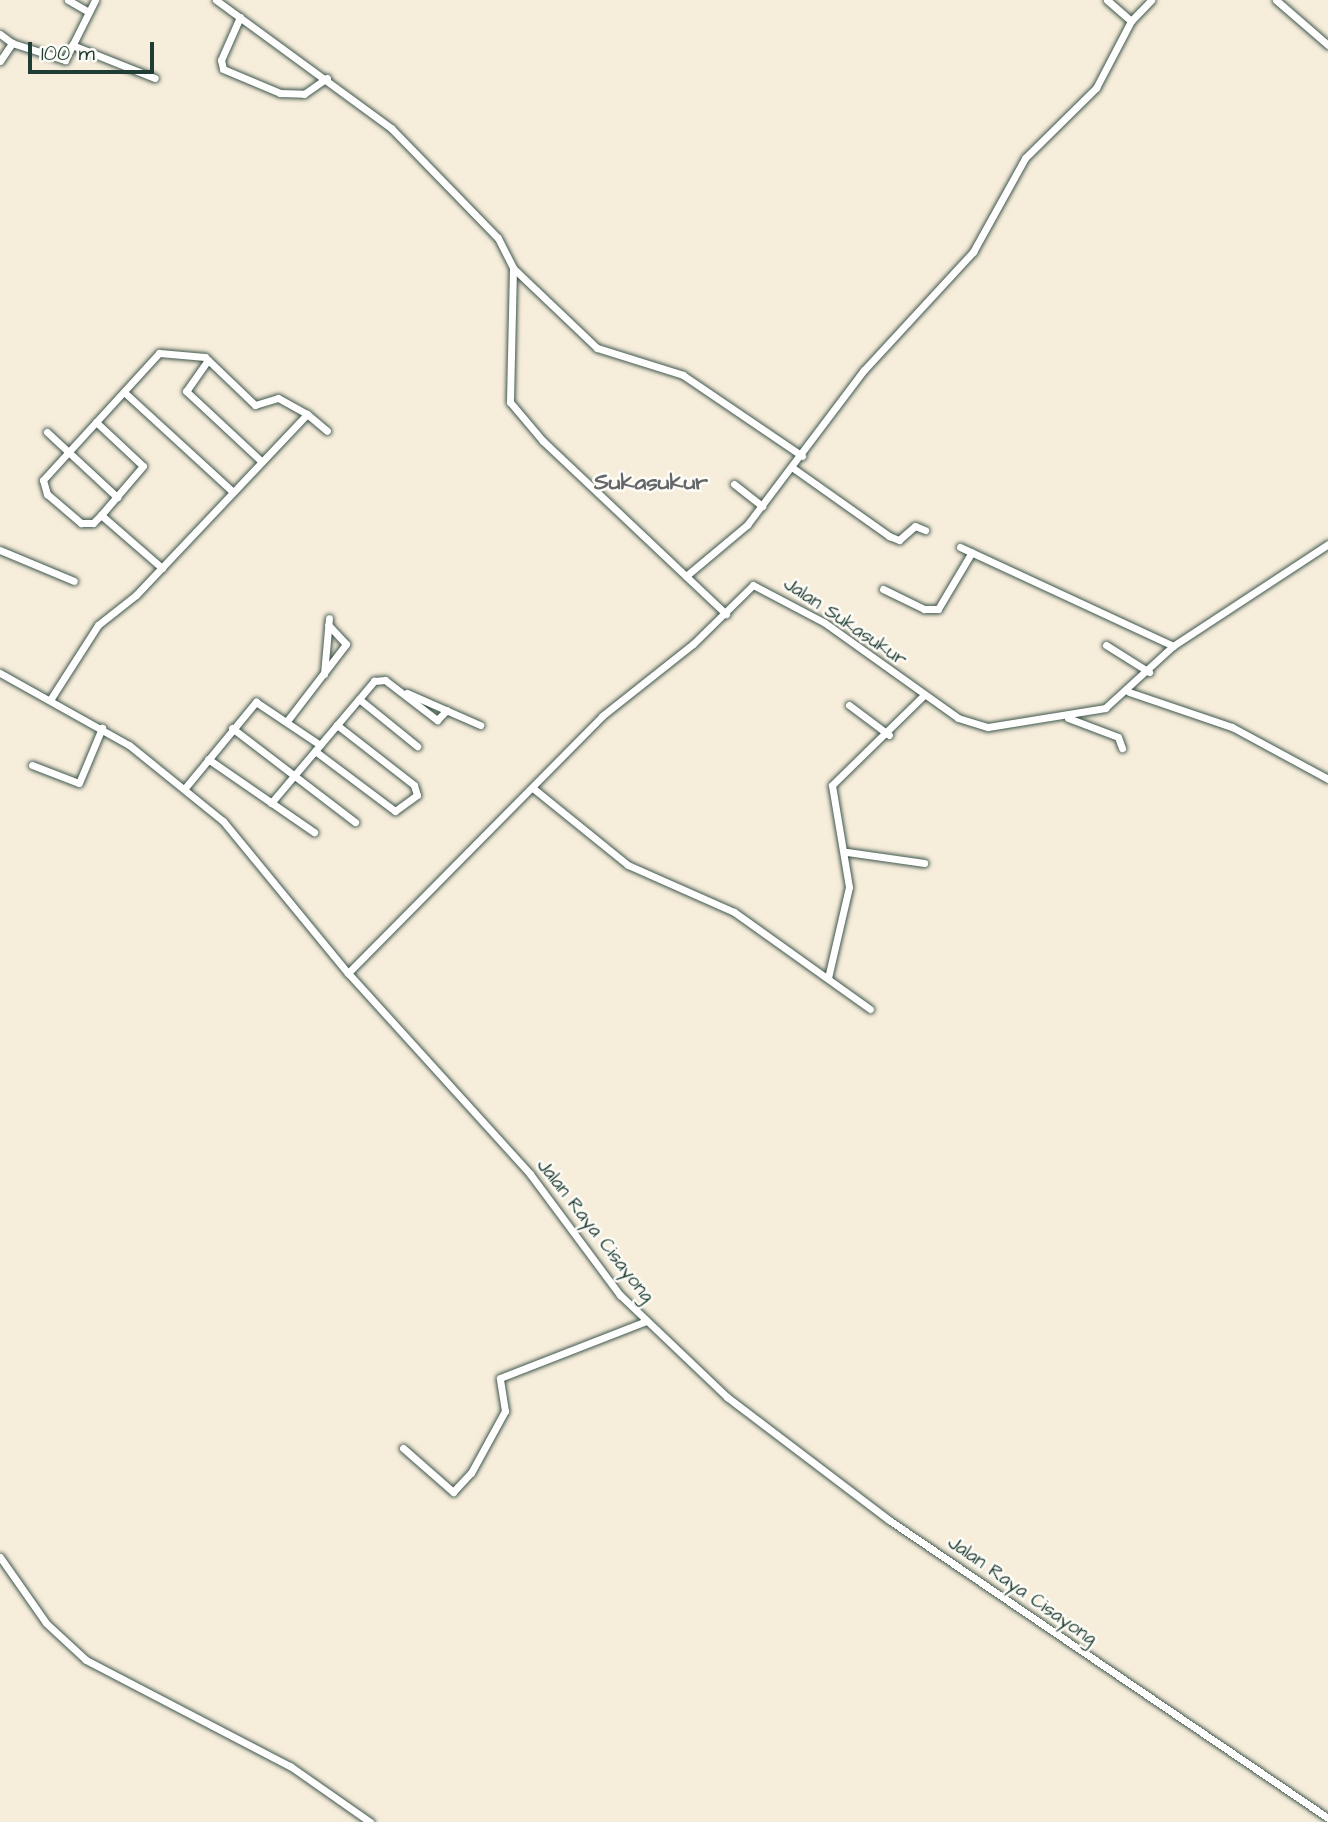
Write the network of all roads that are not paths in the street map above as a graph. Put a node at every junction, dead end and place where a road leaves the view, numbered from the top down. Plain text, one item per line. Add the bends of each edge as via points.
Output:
1 (68, 0) edge
2 (95, 0) edge
3 (216, 0) edge
4 (1107, 0) edge
5 (1151, 0) edge
6 (1276, 0) edge
7 (85, 10) junction
8 (240, 17) junction
9 (1131, 21) junction
10 (0, 33) edge
11 (12, 43) junction
12 (1327, 43) edge
13 (72, 45) junction
14 (0, 61) edge
15 (155, 78) dead end
16 (327, 78) junction
17 (513, 268) junction
18 (208, 360) junction
19 (124, 392) junction
20 (307, 414) junction
21 (96, 422) junction
22 (327, 431) dead end
23 (47, 432) dead end
24 (68, 451) junction
25 (802, 456) junction
26 (261, 461) junction
27 (793, 468) junction
28 (734, 484) dead end
29 (232, 491) junction
30 (117, 497) junction
31 (762, 506) junction
32 (101, 515) junction
33 (925, 530) dead end
34 (1328, 544) edge
35 (960, 547) dead end
36 (0, 550) edge
37 (971, 552) junction
38 (162, 568) junction
39 (686, 576) junction
40 (74, 581) dead end
41 (883, 589) dead end
42 (726, 614) junction
43 (1106, 645) dead end
44 (1173, 646) junction
45 (1149, 672) junction
46 (0, 673) edge
47 (324, 674) junction
48 (396, 688) junction
49 (1129, 692) junction
50 (923, 696) junction
51 (359, 699) junction
52 (50, 700) junction
53 (849, 705) dead end
54 (447, 710) junction
55 (1067, 717) junction
56 (287, 721) junction
57 (337, 725) junction
58 (480, 725) dead end
59 (102, 728) junction
60 (232, 728) junction
61 (889, 735) junction
62 (417, 746) dead end
63 (317, 748) junction
64 (1122, 748) dead end
65 (208, 759) junction
66 (32, 765) dead end
67 (296, 776) junction
68 (1328, 779) edge
69 (185, 788) junction
70 (534, 789) junction
71 (271, 803) junction
72 (355, 822) dead end
73 (313, 832) dead end
74 (847, 852) junction
75 (924, 863) dead end
76 (348, 973) junction
77 (828, 978) junction
78 (870, 1009) dead end
79 (646, 1321) junction
80 (403, 1448) dead end
81 (0, 1557) edge
82 (8, 1569) junction
83 (0, 1574) edge
84 (1328, 1818) edge
85 (370, 1822) edge

1 - 7 street
2 - 7 street
3 - 8 street
4 - 9 street
5 - 9 street
6 - 12 street
7 - 13 street
8 - 16 street
8 - 16 street via 221,60 223,69 280,93 315,90
9 - 25 street via 1096,88 1025,158 986,235 864,370
10 - 11 street
11 - 13 street via 61,62
11 - 14 street
13 - 15 street
16 - 17 street via 391,128 484,222
17 - 25 street via 597,348 683,375
17 - 39 street via 510,402 543,441
18 - 19 street via 176,350 159,353
18 - 20 street via 256,405 278,398
18 - 26 street via 186,391
19 - 21 street
19 - 29 street
20 - 22 street
20 - 26 street
21 - 24 street
21 - 30 street via 143,466
23 - 24 street
24 - 30 street
24 - 32 street via 43,488 81,523 89,525
25 - 27 street
26 - 29 street
27 - 31 street
27 - 33 street via 889,536 902,539 915,526
28 - 31 street
29 - 38 street
30 - 32 street
31 - 39 street via 727,547
32 - 38 street
34 - 44 street, Jalan Sukasukur
35 - 37 street
36 - 40 street
37 - 41 street via 938,609 924,609
37 - 44 street
38 - 52 street via 98,625
39 - 42 street
42 - 50 street, Jalan Sukasukur via 747,589 766,587
42 - 70 street, Jalan Sukasukur via 602,716
43 - 45 street
44 - 45 street, Jalan Sukasukur
45 - 49 street, Jalan Sukasukur
46 - 52 street, Jalan Raya Cisayong
47 - 47 street via 329,622 346,644
47 - 56 street
48 - 51 street via 378,679
48 - 54 street
48 - 54 street via 437,720
49 - 55 street, Jalan Sukasukur via 1090,714
49 - 68 street via 1232,727
50 - 55 street, Jalan Sukasukur via 976,726
50 - 61 street
51 - 57 street
51 - 62 street
52 - 59 street, Jalan Raya Cisayong
53 - 61 street
54 - 58 street
55 - 64 street via 1118,737
56 - 60 street via 256,702
56 - 63 street
57 - 63 street
57 - 63 street via 414,785 417,794 395,811
59 - 66 street via 79,783
59 - 69 street, Jalan Raya Cisayong
60 - 65 street
60 - 67 street
61 - 74 street via 832,785
63 - 67 street
65 - 69 street
65 - 71 street
67 - 71 street
67 - 72 street
69 - 76 street, Jalan Raya Cisayong via 223,821
70 - 76 street, Jalan Sukasukur
70 - 77 street via 628,865 734,912
71 - 73 street
74 - 75 street
74 - 77 street via 847,902
76 - 79 street, Jalan Raya Cisayong via 530,1174
77 - 78 street
79 - 80 street via 500,1378 502,1419 453,1492
79 - 84 street, Jalan Raya Cisayong via 779,1442
81 - 82 street
82 - 83 street
82 - 85 street via 46,1623 86,1660 290,1766

